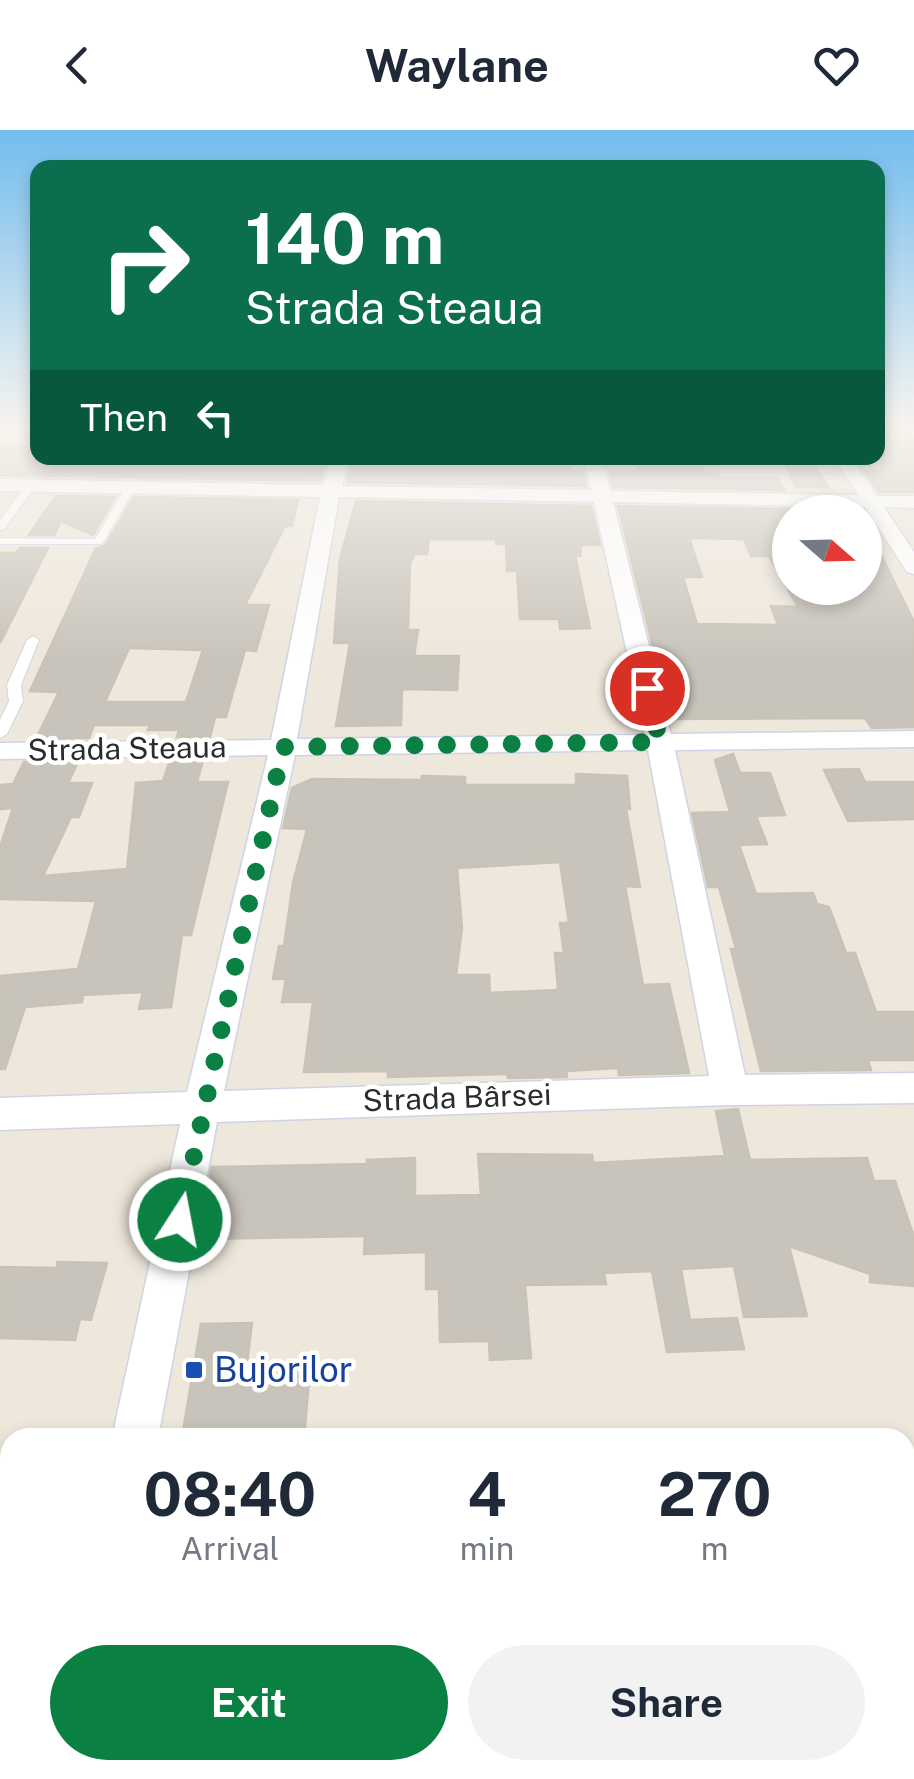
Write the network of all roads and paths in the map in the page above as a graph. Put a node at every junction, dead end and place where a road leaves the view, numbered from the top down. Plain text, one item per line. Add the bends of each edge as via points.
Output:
1 (17, 505) edge
2 (120, 505) edge
3 (327, 505) edge
4 (603, 505) edge
5 (882, 519) edge
6 (0, 527) edge
7 (0, 541) edge
8 (914, 568) edge
9 (34, 640) dead end
10 (0, 734) edge
11 (914, 739) edge
12 (660, 742) junction
13 (283, 747) junction
14 (0, 751) edge
15 (914, 1088) edge
16 (730, 1090) junction
17 (202, 1106) junction
18 (0, 1114) edge
19 (137, 1428) edge

1 - 6 lane
2 - 7 lane via 98,542
3 - 13 street
4 - 12 street
5 - 8 street
9 - 10 lane
11 - 12 street, Strada Steaua
12 - 13 street, Strada Steaua
12 - 16 street
13 - 14 street, Strada Steaua
13 - 17 street
15 - 16 street, Strada Bârsei
16 - 17 street, Strada Bârsei
17 - 18 street, Strada Bârsei
17 - 19 street

